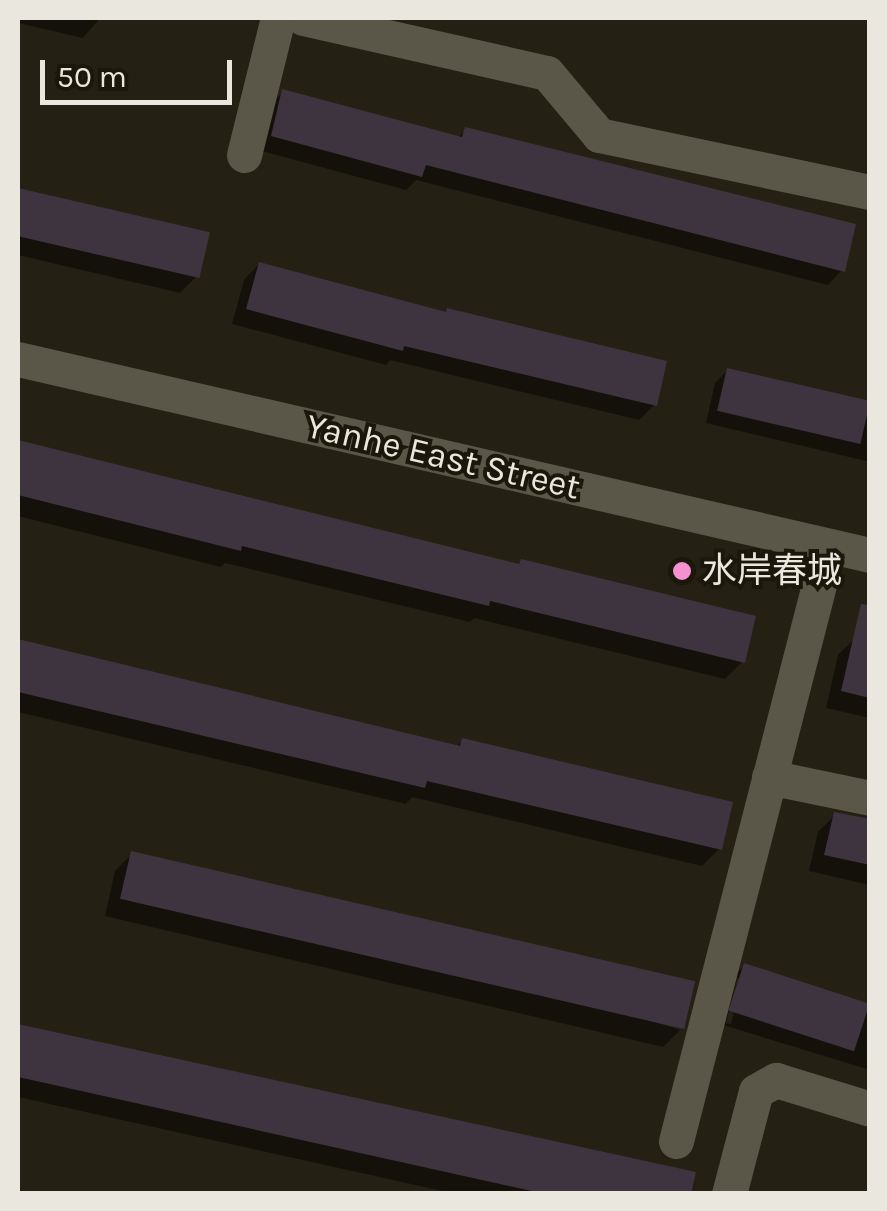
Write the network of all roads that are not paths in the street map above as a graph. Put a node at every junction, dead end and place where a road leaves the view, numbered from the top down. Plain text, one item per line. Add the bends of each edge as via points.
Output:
1 (278, 18) edge
2 (303, 18) edge
3 (244, 155) dead end
4 (870, 192) edge
5 (18, 360) edge
6 (829, 546) junction
7 (870, 555) edge
8 (768, 777) junction
9 (870, 798) edge
10 (870, 1109) edge
11 (676, 1141) dead end
12 (730, 1194) edge

1 - 3 street
2 - 4 street via 547,73 599,135
5 - 6 street, Yanhe East Street
6 - 7 street, Yanhe East Street
6 - 8 street
8 - 9 street
8 - 11 street
10 - 12 street via 776,1080 756,1092

